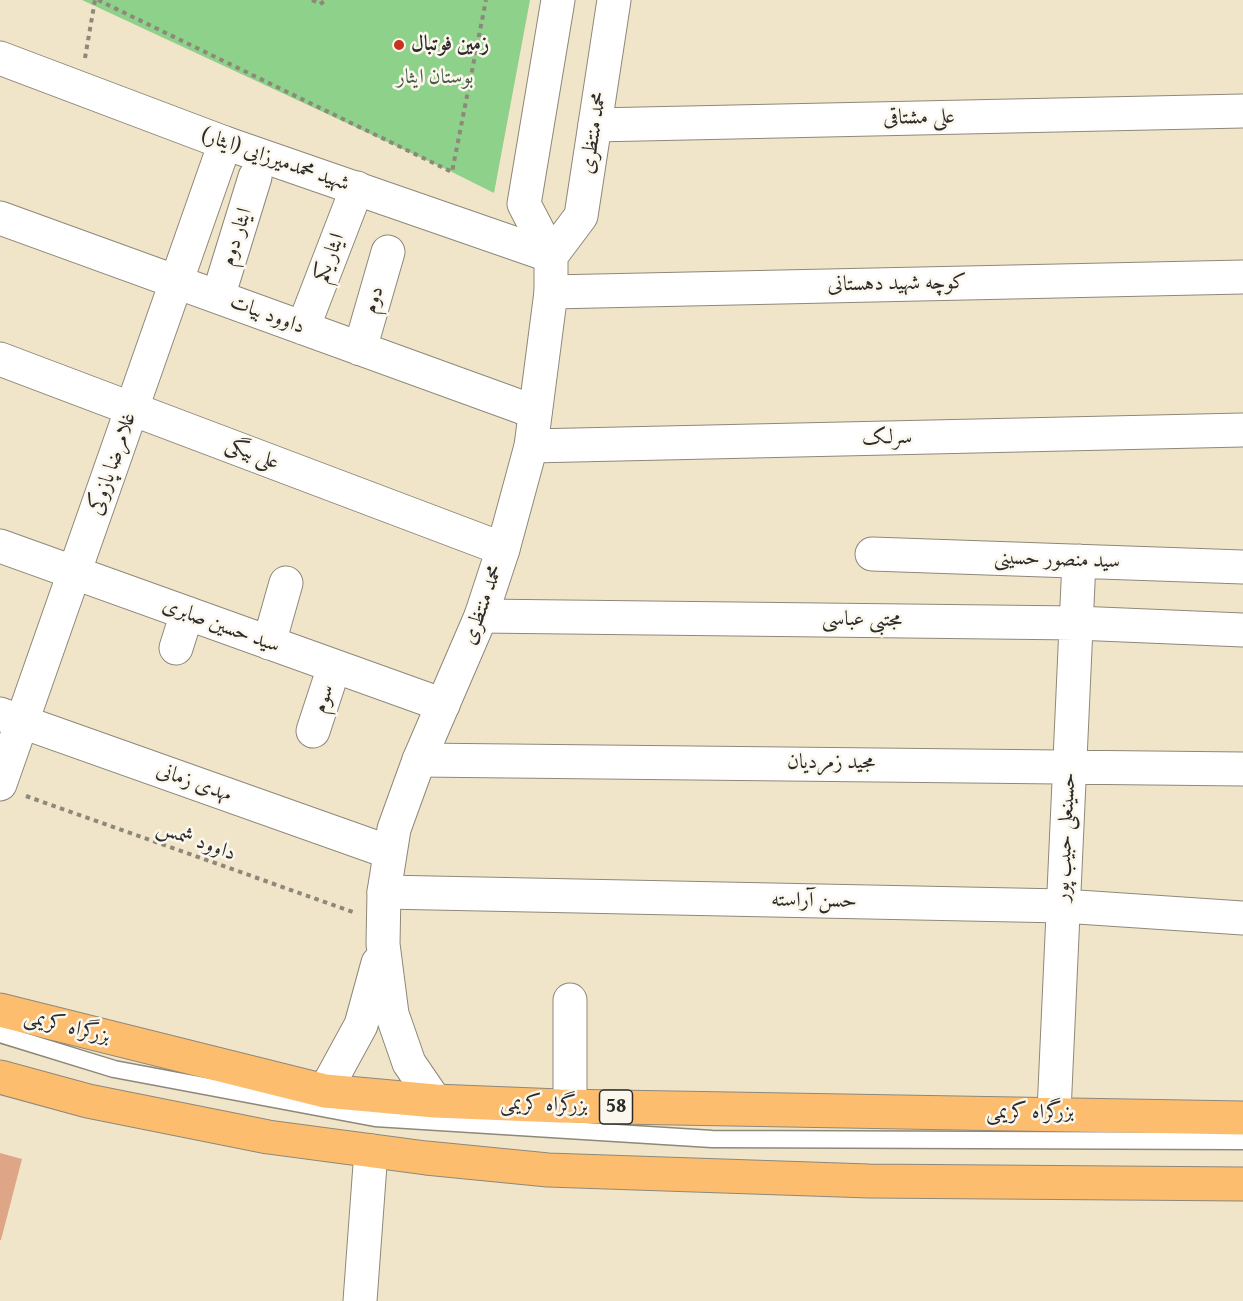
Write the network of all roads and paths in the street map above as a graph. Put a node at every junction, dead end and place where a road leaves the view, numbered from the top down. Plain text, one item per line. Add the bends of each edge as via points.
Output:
1 (97, 0) edge
2 (312, 0) edge
3 (326, 0) edge
4 (486, 0) edge
5 (558, 0) edge
6 (614, 0) edge
7 (0, 58) edge
8 (79, 88) junction
9 (1243, 111) edge
10 (595, 125) junction
11 (225, 143) junction
12 (255, 177) dead end
13 (357, 188) junction
14 (0, 218) edge
15 (388, 252) dead end
16 (551, 256) junction
17 (1243, 277) edge
18 (177, 282) junction
19 (551, 291) junction
20 (218, 297) junction
21 (303, 328) junction
22 (360, 349) junction
23 (0, 359) edge
24 (132, 409) junction
25 (535, 412) junction
26 (1243, 430) edge
27 (531, 446) junction
28 (0, 546) edge
29 (503, 549) junction
30 (872, 554) dead end
31 (1079, 561) junction
32 (1243, 567) edge
33 (74, 573) junction
34 (286, 583) dead end
35 (187, 613) junction
36 (481, 616) junction
37 (1076, 623) junction
38 (1243, 630) edge
39 (269, 643) junction
40 (176, 648) dead end
41 (334, 667) junction
42 (443, 705) junction
43 (11, 718) edge
44 (313, 731) dead end
45 (419, 760) junction
46 (1070, 765) junction
47 (1243, 769) edge
48 (11, 790) edge
49 (389, 852) junction
50 (1063, 906) junction
51 (1243, 918) edge
52 (383, 919) junction
53 (570, 1000) dead end
54 (0, 1010) edge
55 (0, 1034) edge
56 (0, 1077) edge
57 (325, 1090) junction
58 (435, 1101) junction
59 (570, 1106) junction
60 (1054, 1113) junction
61 (1243, 1118) edge
62 (1243, 1141) edge
63 (371, 1151) junction
64 (1243, 1184) edge
65 (360, 1301) edge

1 - 4 path via 452,172
1 - 8 path
2 - 3 path via 320,4
5 - 16 street, محمد منتظری via 524,204
6 - 10 street, محمد منتظری
7 - 8 street, شهید محمدمیرزایی (ایثار)
8 - 11 street, شهید محمدمیرزایی (ایثار)
9 - 10 street, علی مشتاقی
10 - 16 street, محمد منتظری via 581,216
11 - 13 street, شهید محمدمیرزایی (ایثار)
11 - 18 street, غلامرضا پازوکی
12 - 20 street, ایثار دوم
13 - 16 street, شهید محمدمیرزایی (ایثار)
13 - 21 street, ایثار یکم
14 - 18 street, داوود بیات
15 - 22 street, دوم
16 - 19 street, محمد منتظری
17 - 19 street, کوچه شهید دهستانی
18 - 20 street, داوود بیات
18 - 24 street, غلامرضا پازوکی
19 - 25 street, محمد منتظری
20 - 21 street, داوود بیات
21 - 22 street, داوود بیات
22 - 25 street, داوود بیات
23 - 24 street, علی بیگی
24 - 29 street, علی بیگی
24 - 33 street, غلامرضا پازوکی
25 - 27 street, محمد منتظری
26 - 27 street, سرلک
27 - 29 street, محمد منتظری
28 - 33 street, سید حسین صابری
29 - 36 street, محمد منتظری
30 - 31 street, سید منصور حسینی
31 - 32 street, سید منصور حسینی
31 - 37 street, حسینعلی حبیب پور
33 - 35 street, سید حسین صابری
33 - 43 street, غلامرضا پازوکی
34 - 39 street
35 - 39 street, سید حسین صابری
35 - 40 street
36 - 37 street, مجتبی عباسی
36 - 42 street, محمد منتظری
37 - 38 street, مجتبی عباسی
37 - 46 street, حسینعلی حبیب پور
39 - 41 street, سید حسین صابری
41 - 42 street, سید حسین صابری
41 - 44 street, سوم
42 - 45 street, محمد منتظری
43 - 48 street, غلامرضا پازوکی
43 - 49 street, مهدی زمانی
45 - 46 street, مجید زمردیان
45 - 49 street, محمد منتظری
46 - 47 street, مجید زمردیان
46 - 50 street, حسینعلی حبیب پور
48 - 52 path, داوود شمس
49 - 52 street, محمد منتظری
50 - 51 street, حسن آراسته
50 - 52 street, حسن آراسته
50 - 60 street, حسینعلی حبیب پور
52 - 57 street, محمد منتظری via 361,1026
52 - 58 street, محمد منتظری via 388,993 399,1042
53 - 59 street
54 - 57 highway, بزرگراه کریمی / 58
55 - 62 lane via 114,1070 375,1118 712,1139
56 - 63 highway via 88,1101 234,1130
57 - 58 highway, بزرگراه کریمی / 58
58 - 59 highway, بزرگراه کریمی / 58
59 - 60 highway, بزرگراه کریمی / 58
60 - 61 highway, بزرگراه کریمی / 58
63 - 64 highway via 548,1170 869,1181
63 - 65 street

